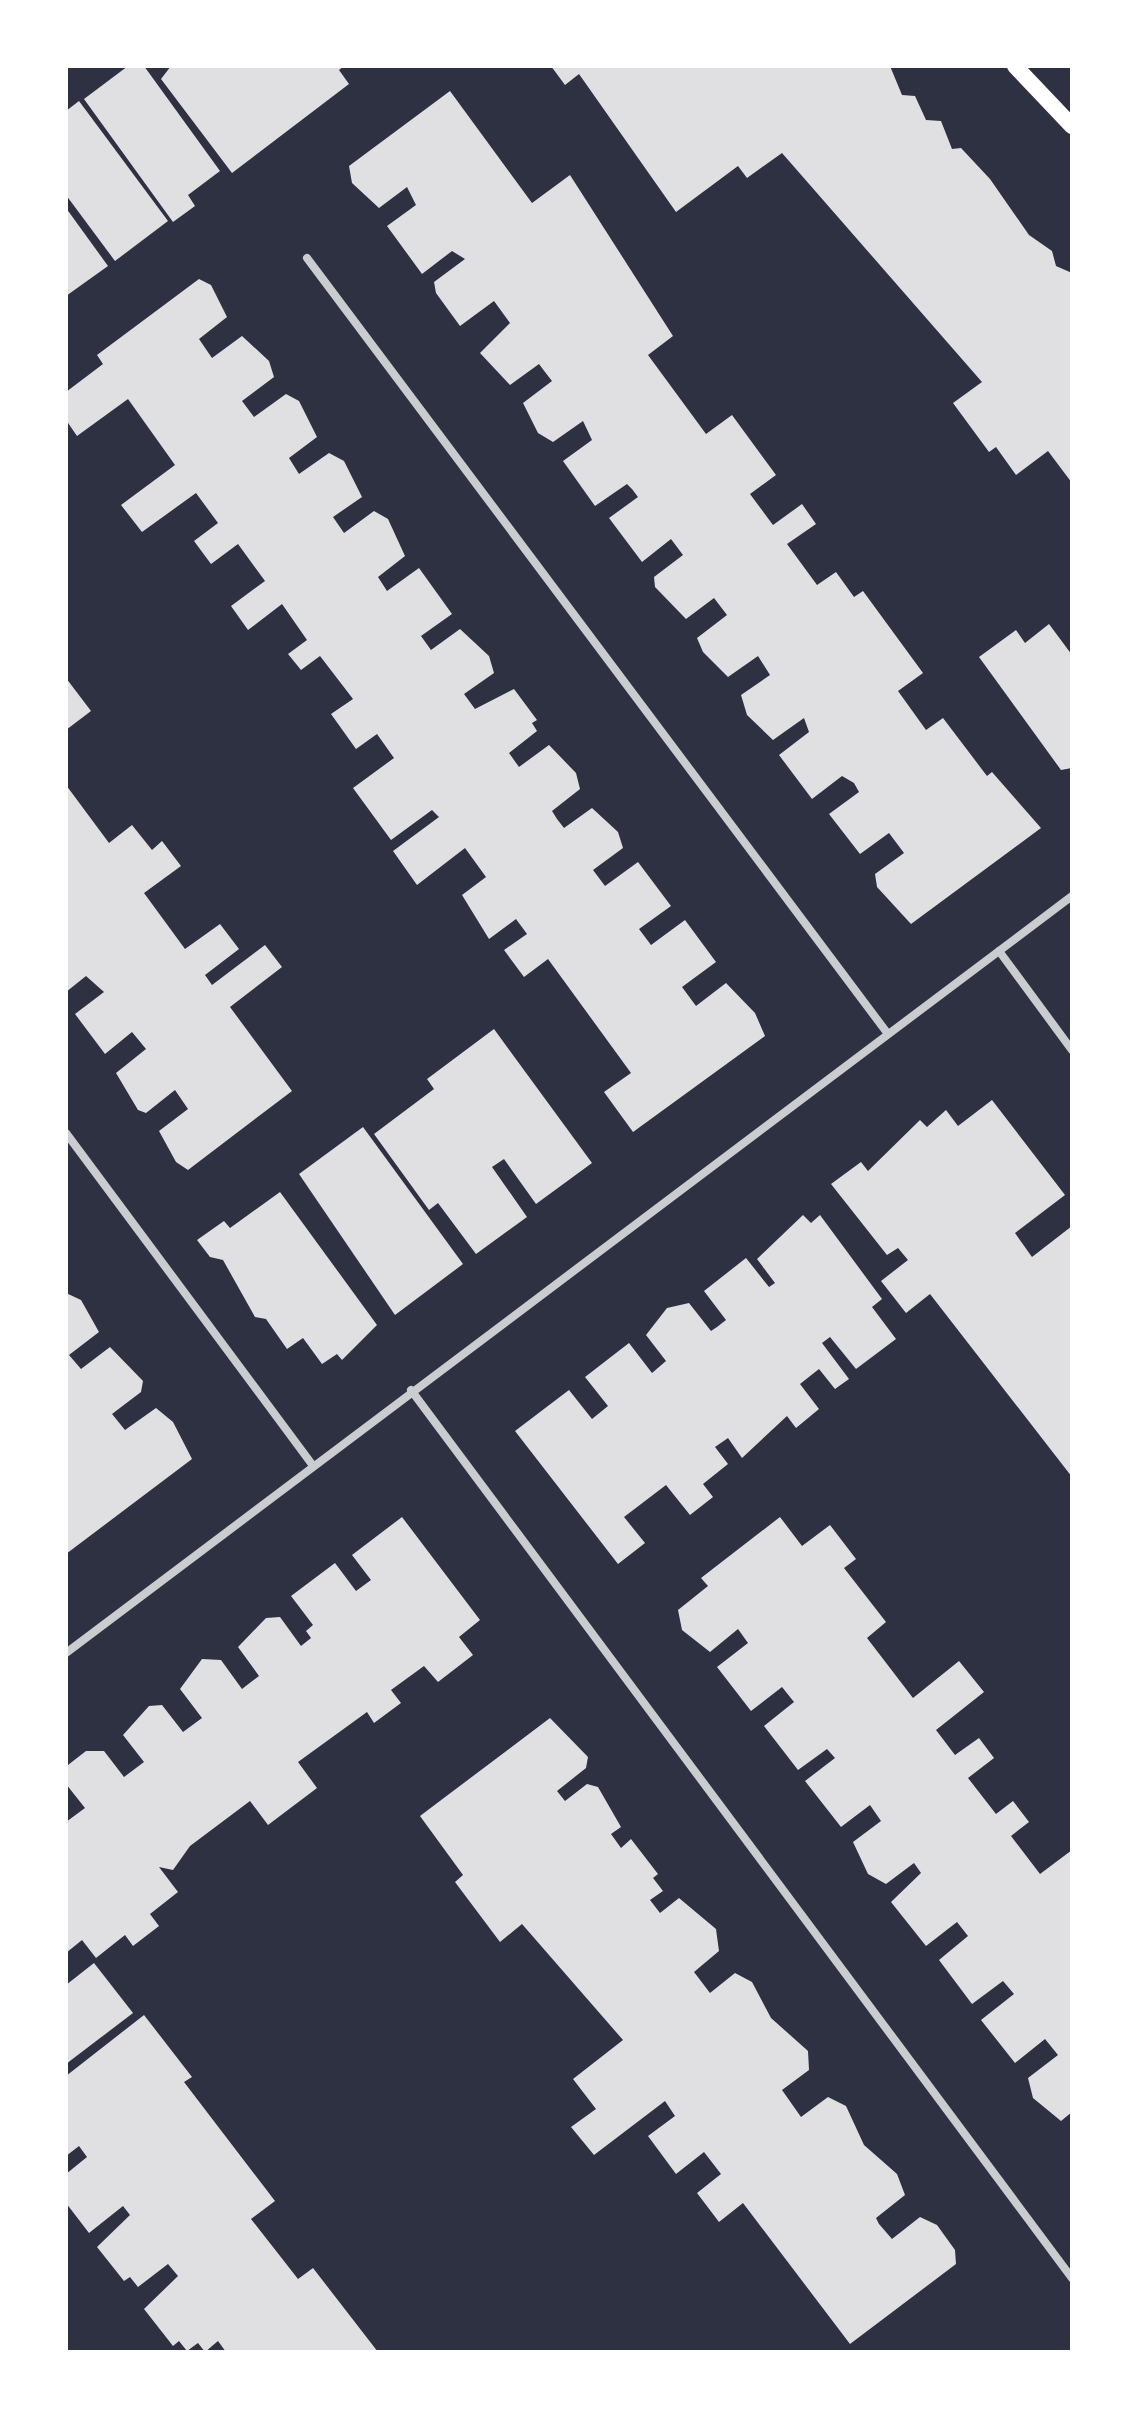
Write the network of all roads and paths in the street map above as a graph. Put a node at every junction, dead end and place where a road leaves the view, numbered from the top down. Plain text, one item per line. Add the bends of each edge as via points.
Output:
1 (1015, 66) edge
2 (1072, 126) edge
3 (307, 258) dead end
4 (1072, 896) edge
5 (999, 951) junction
6 (888, 1034) junction
7 (1072, 1050) edge
8 (66, 1133) edge
9 (411, 1390) junction
10 (312, 1464) junction
11 (66, 1653) edge
12 (1072, 2278) edge

1 - 2 main road
3 - 6 street
4 - 5 street
5 - 6 street
5 - 7 street
6 - 9 street
8 - 10 street
9 - 10 street
9 - 12 street
10 - 11 street

